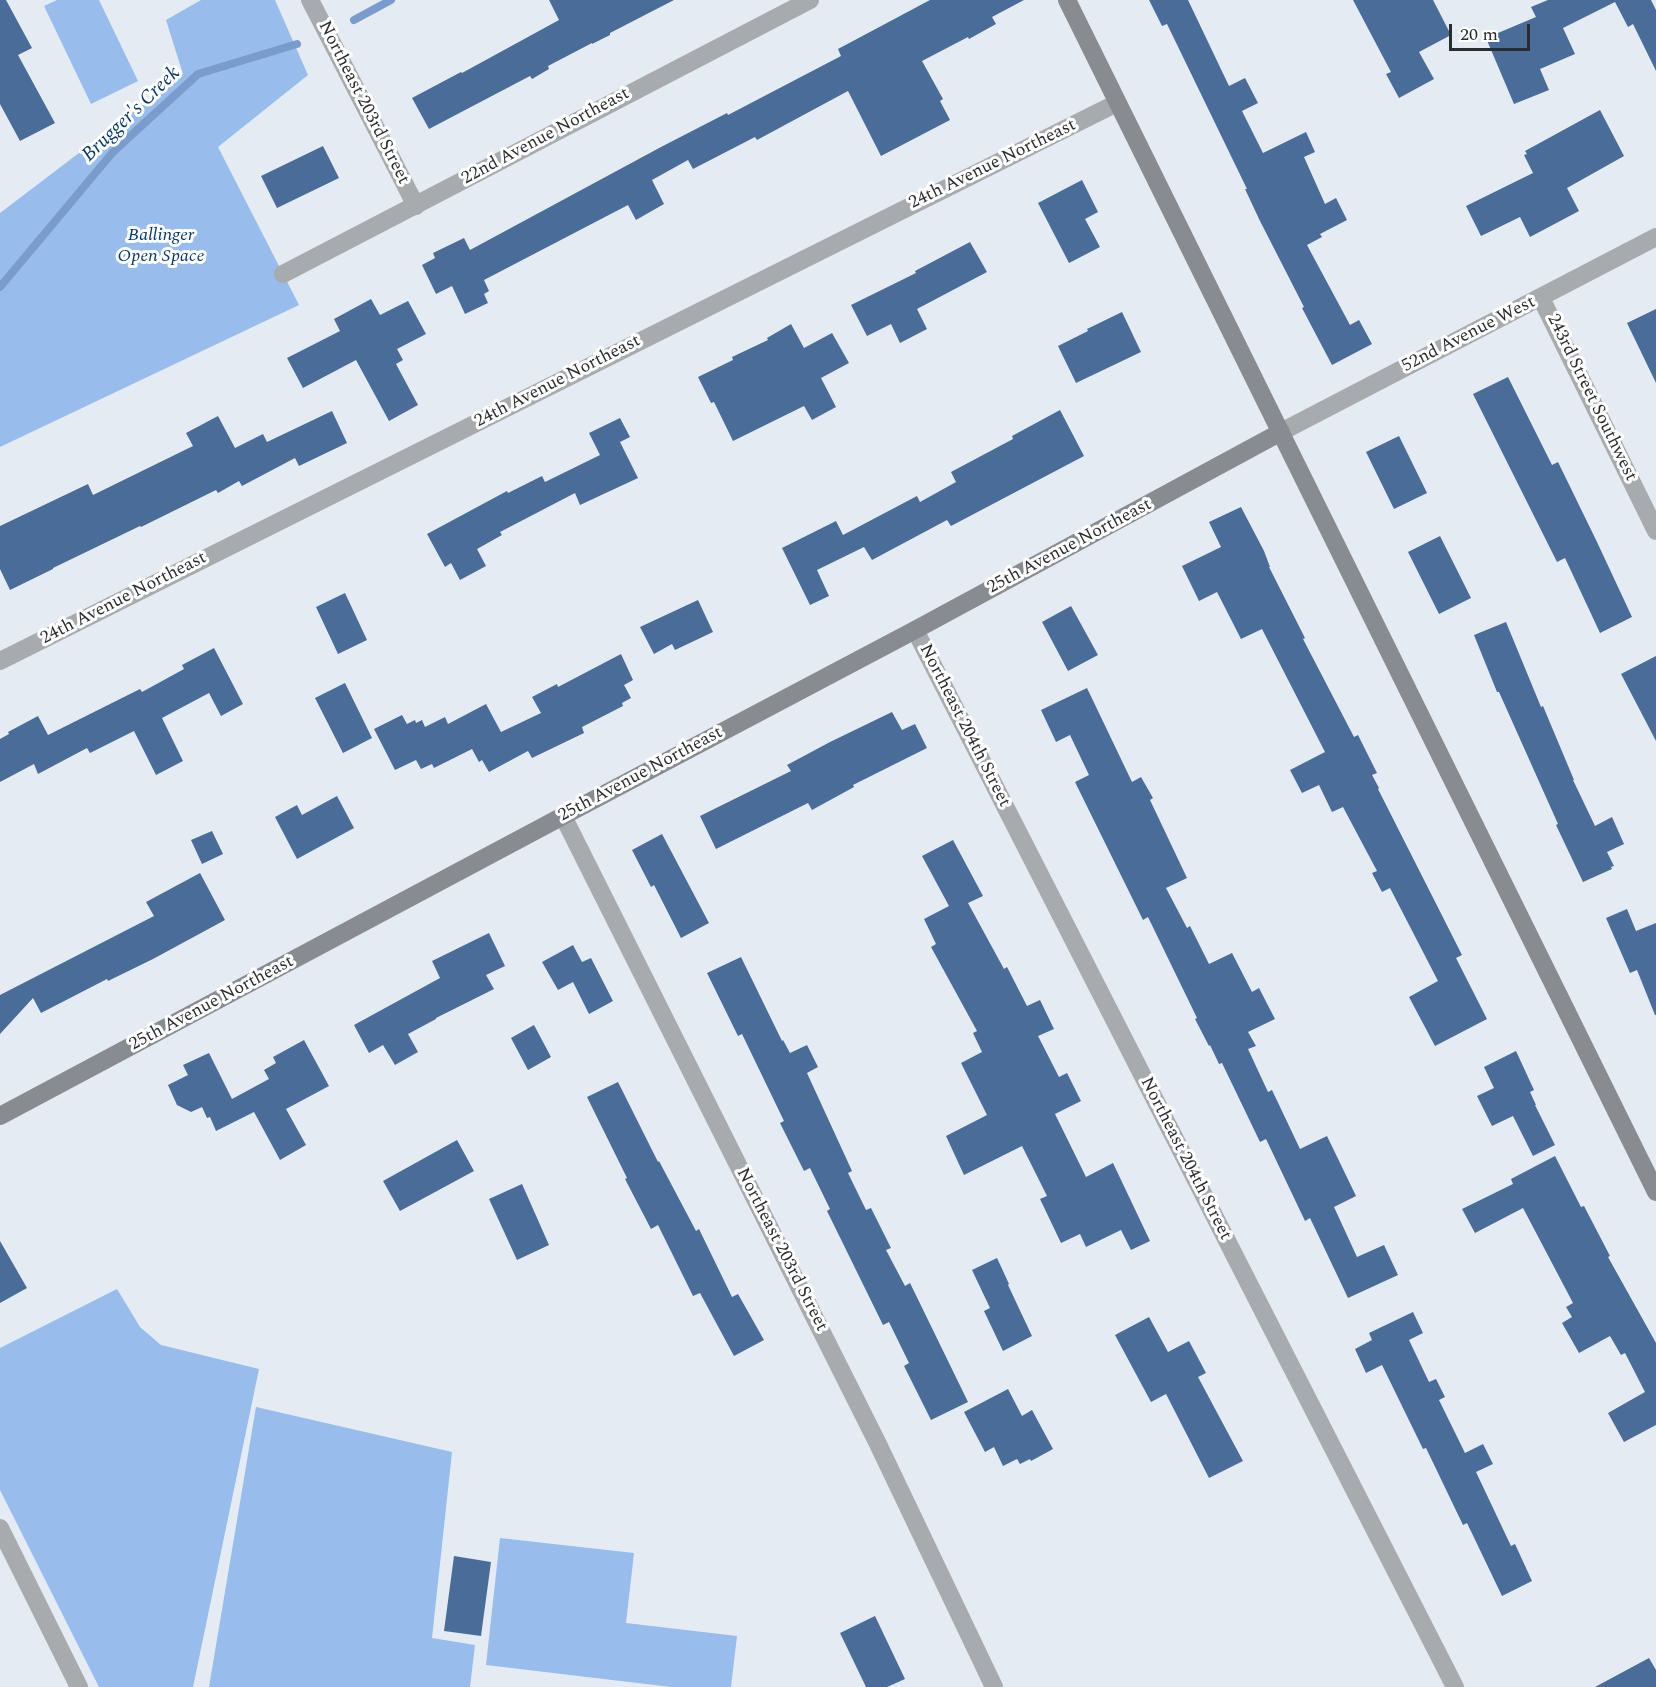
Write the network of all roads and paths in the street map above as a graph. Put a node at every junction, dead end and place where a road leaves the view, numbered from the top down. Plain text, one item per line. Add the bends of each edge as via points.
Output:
1 (310, 0) edge
2 (810, 0) edge
3 (1067, 0) edge
4 (1118, 104) junction
5 (416, 206) junction
6 (1656, 237) edge
7 (283, 274) dead end
8 (1541, 298) junction
9 (1281, 432) junction
10 (1656, 531) edge
11 (915, 630) junction
12 (0, 661) edge
13 (563, 816) junction
14 (0, 1116) edge
15 (1656, 1192) edge
16 (0, 1528) edge
17 (78, 1687) edge
18 (994, 1687) edge
19 (1455, 1687) edge

1 - 5 street, Northeast 203rd Street
2 - 5 street, 22nd Avenue Northeast
3 - 4 street
4 - 9 street
4 - 12 street, 24th Avenue Northeast
5 - 7 street, 22nd Avenue Northeast
6 - 8 street, 52nd Avenue West
8 - 9 street, 52nd Avenue West
8 - 10 street, 243rd Street Southwest
9 - 11 street, 25th Avenue Northeast
9 - 15 street
11 - 13 street, 25th Avenue Northeast
11 - 19 street, Northeast 204th Street
13 - 14 street, 25th Avenue Northeast
13 - 18 street, Northeast 203rd Street via 883,1454
16 - 17 street

